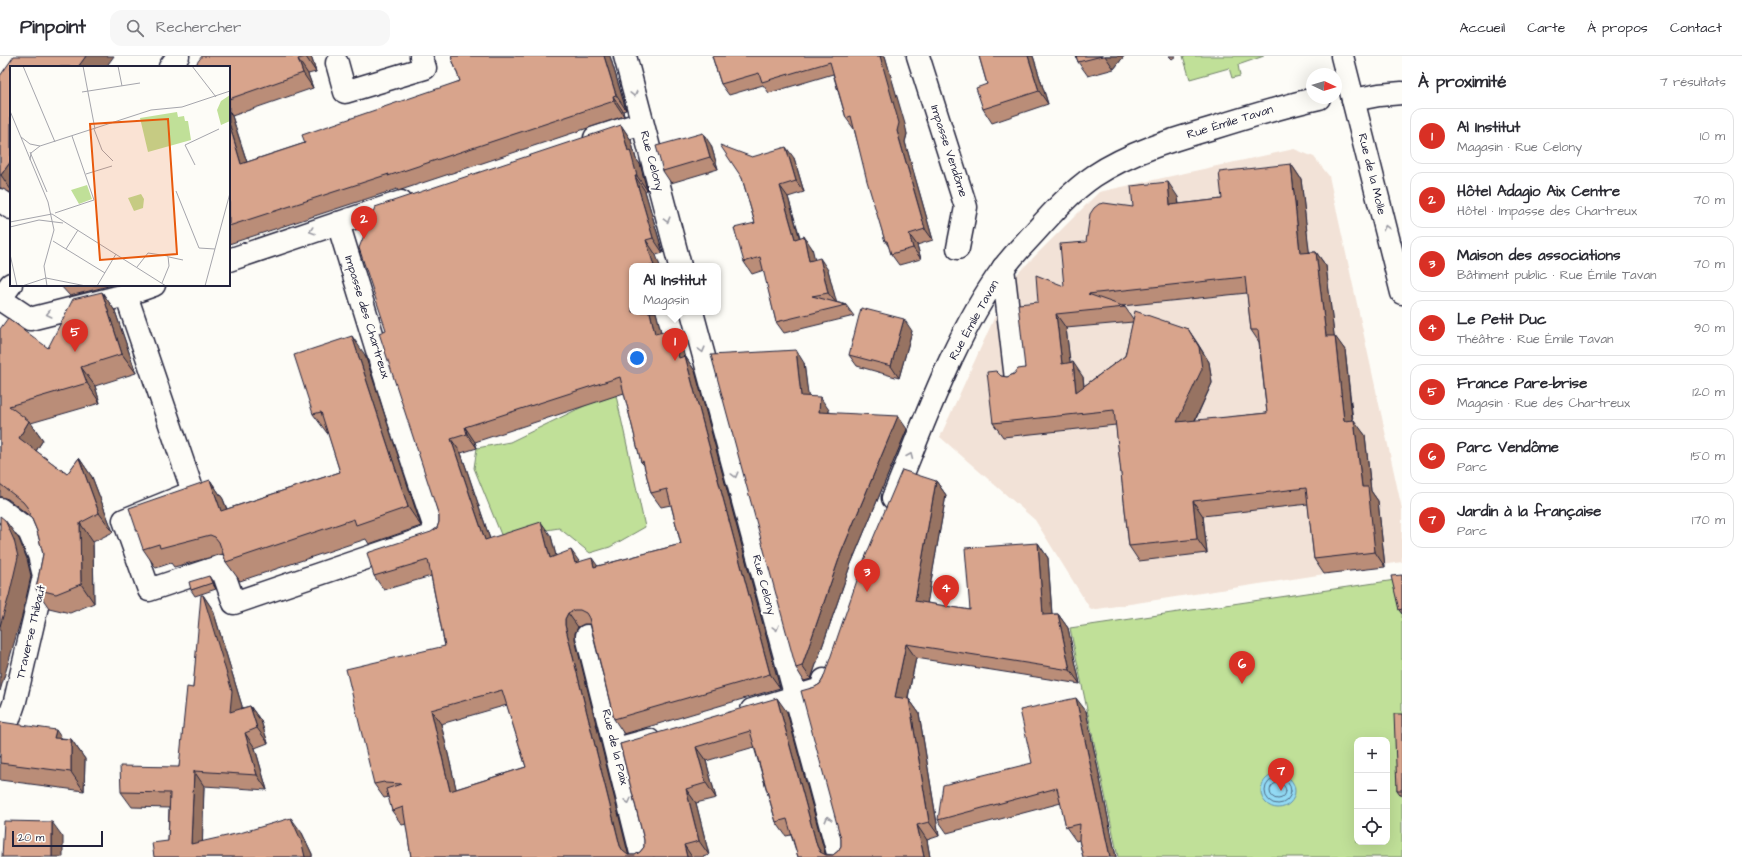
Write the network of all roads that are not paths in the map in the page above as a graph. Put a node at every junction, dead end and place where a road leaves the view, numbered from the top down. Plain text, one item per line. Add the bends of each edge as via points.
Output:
1 (178, 56) edge
2 (421, 56) edge
3 (625, 56) edge
4 (918, 56) edge
5 (1342, 56) edge
6 (337, 63) dead end
7 (171, 66) edge
8 (1402, 93) edge
9 (1347, 95) edge
10 (1306, 101) edge
11 (642, 123) junction
12 (579, 144) edge
13 (420, 196) edge
14 (0, 200) edge
15 (10, 207) edge
16 (338, 223) junction
17 (958, 248) dead end
18 (230, 260) edge
19 (679, 263) edge
20 (1003, 268) junction
21 (10, 285) edge
22 (151, 286) edge
23 (1402, 293) edge
24 (126, 295) junction
25 (0, 299) edge
26 (693, 315) edge
27 (1016, 380) edge
28 (0, 509) edge
29 (884, 518) edge
30 (587, 636) dead end
31 (830, 662) edge
32 (795, 698) junction
33 (735, 715) edge
34 (668, 734) edge
35 (0, 745) edge
36 (616, 749) junction
37 (642, 857) edge
38 (839, 857) edge

1 - 7 street
2 - 6 street via 425,68 345,92
3 -> 11 street, Rue Celony
4 - 17 street, Impasse Vendôme via 966,207
5 - 9 street, Rue de la Molle
8 - 9 street
23 -> 9 street, Rue de la Molle
10 - 20 street, Rue Émile Tavan via 1160,144 1094,176 1048,217
11 - 12 street
11 -> 19 street, Rue Celony
13 - 16 street
14 - 15 street
16 -> 18 street
16 - 24 street, Impasse des Chartreux via 396,412 437,534 234,603 221,566 149,590 124,520 193,492
20 - 27 street
29 -> 20 street, Rue Émile Tavan via 957,347
21 - 25 street
22 - 24 street
24 -> 25 street via 30,319
26 -> 32 street, Rue Celony
28 - 35 street, Traverse Thibaut via 29,530 44,576 15,701
30 - 36 street, Rue de la Paix
31 - 32 street via 821,689
32 - 33 street
38 -> 32 street, Rue Celony
34 - 36 street
36 -> 37 street, Rue de la Paix

